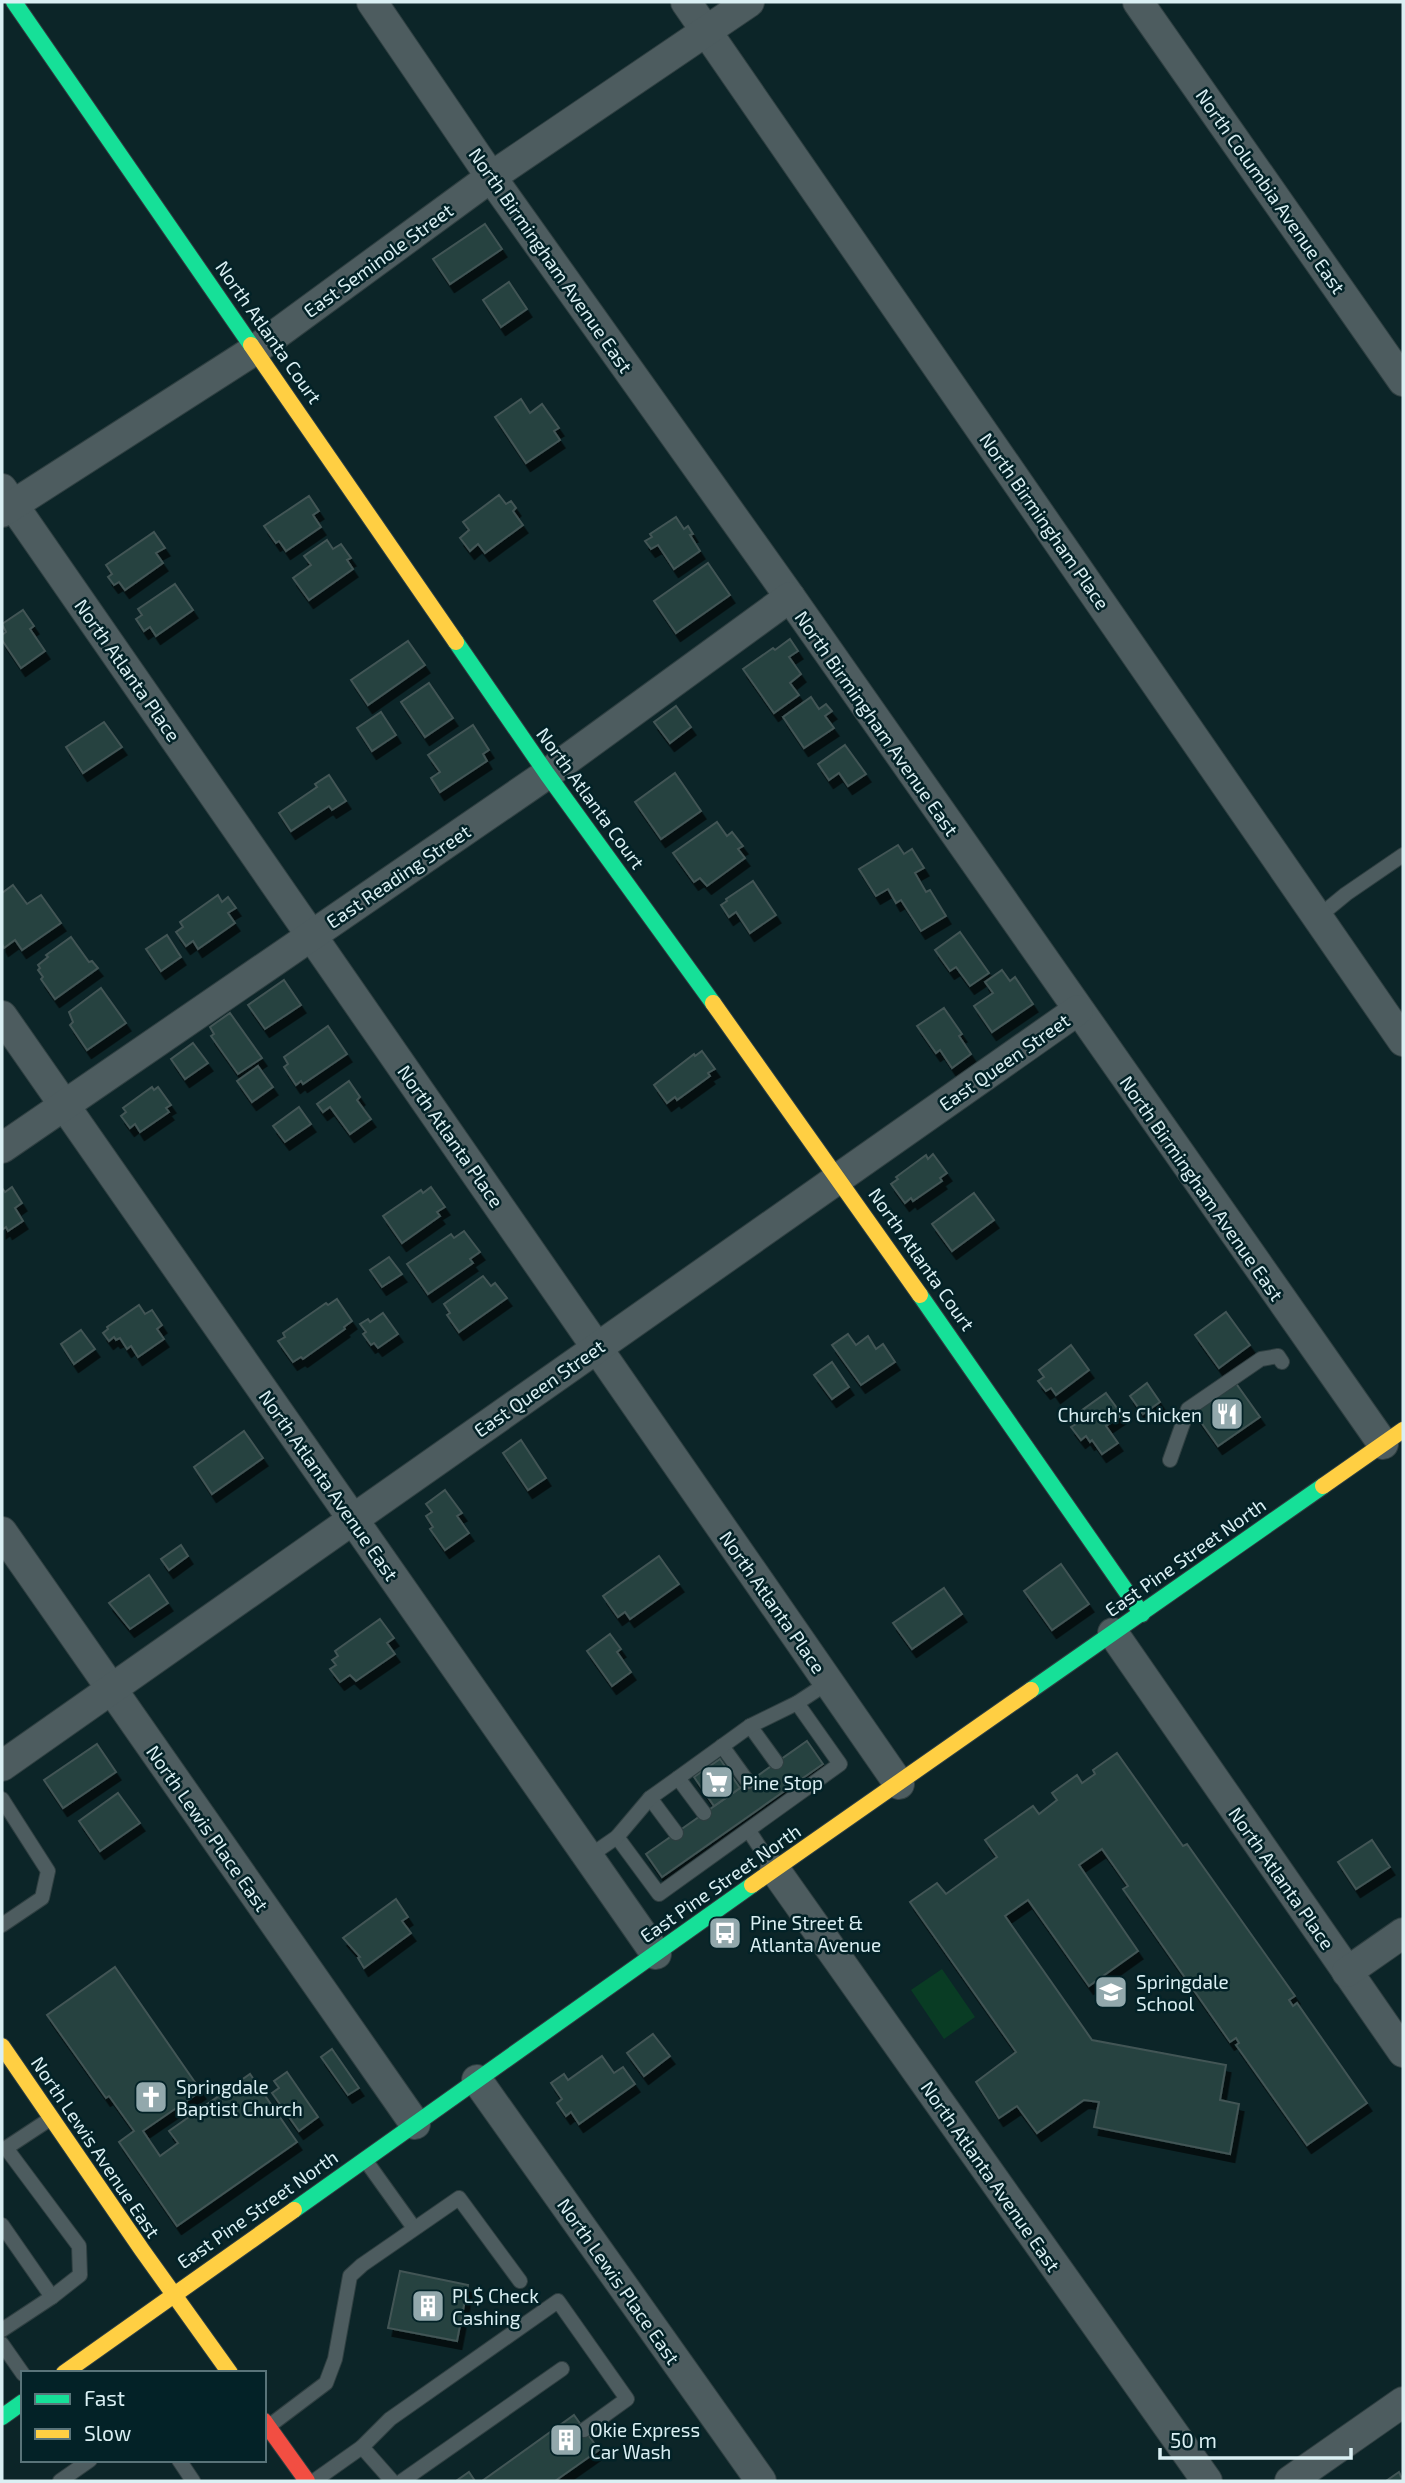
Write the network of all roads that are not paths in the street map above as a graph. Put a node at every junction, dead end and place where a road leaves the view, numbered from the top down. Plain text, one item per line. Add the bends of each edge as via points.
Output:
1 (14, 2) edge
2 (372, 2) edge
3 (687, 2) edge
4 (749, 2) edge
5 (1138, 2) edge
6 (707, 30) junction
7 (491, 177) junction
8 (256, 349) junction
9 (1403, 381) edge
10 (5, 502) edge
11 (790, 597) junction
12 (547, 774) junction
13 (1403, 855) edge
14 (1318, 917) junction
15 (312, 936) junction
16 (1077, 1010) junction
17 (2, 1016) edge
18 (1403, 1041) edge
19 (65, 1106) junction
20 (2, 1147) edge
21 (839, 1178) junction
22 (597, 1348) junction
23 (1282, 1362) dead end
24 (1393, 1437) edge
25 (1170, 1460) dead end
26 (352, 1518) junction
27 (2, 1532) edge
28 (1142, 1614) junction
29 (1113, 1633) junction
30 (828, 1682) junction
31 (111, 1688) junction
32 (797, 1703) junction
33 (750, 1726) junction
34 (722, 1746) junction
35 (776, 1762) dead end
36 (2, 1766) edge
37 (678, 1778) junction
38 (748, 1782) dead end
39 (899, 1784) junction
40 (650, 1798) junction
41 (2, 1799) edge
42 (704, 1813) dead end
43 (749, 1831) junction
44 (676, 1833) dead end
45 (617, 1837) junction
46 (588, 1857) junction
47 (775, 1870) junction
48 (2, 1926) edge
49 (1403, 1933) edge
50 (656, 1954) junction
51 (1347, 1972) junction
52 (2, 2046) edge
53 (1403, 2052) edge
54 (477, 2080) junction
55 (51, 2118) junction
56 (415, 2124) junction
57 (3, 2147) edge
58 (365, 2160) junction
59 (2, 2225) edge
60 (414, 2228) junction
61 (520, 2281) dead end
62 (174, 2294) junction
63 (52, 2297) junction
64 (2, 2330) edge
65 (2, 2344) edge
66 (562, 2369) dead end
67 (21, 2371) edge
68 (67, 2371) edge
69 (229, 2371) edge
70 (1403, 2402) edge
71 (21, 2403) edge
72 (2, 2417) edge
73 (266, 2424) edge
74 (584, 2430) dead end
75 (362, 2447) junction
76 (87, 2462) edge
77 (179, 2462) edge
78 (60, 2481) edge
79 (193, 2481) edge
80 (307, 2481) edge
81 (314, 2481) edge
82 (392, 2481) edge
83 (401, 2481) edge
84 (761, 2481) edge
85 (1207, 2481) edge
86 (1290, 2481) edge

1 - 8 main road, North Atlanta Court
2 - 7 street, North Birmingham Avenue East
3 - 6 street, North Birmingham Place
4 - 6 street, East Seminole Street
5 - 9 street, North Columbia Avenue East
6 - 7 street, East Seminole Street
6 - 14 street, North Birmingham Place
7 - 8 street, East Seminole Street
7 - 11 street, North Birmingham Avenue East
8 - 10 street, East Seminole Street
8 - 12 main road, North Atlanta Court
10 - 15 street, North Atlanta Place
11 - 12 street, East Reading Street
11 - 16 street, North Birmingham Avenue East
12 - 15 street, East Reading Street
12 - 21 main road, North Atlanta Court
13 - 14 lane
14 - 18 street, North Birmingham Place
15 - 19 street, East Reading Street
15 - 22 street, North Atlanta Place
16 - 21 street, East Queen Street
16 - 24 street, North Birmingham Avenue East
17 - 19 street, North Atlanta Avenue East
19 - 20 street, East Reading Street
19 - 26 street, North Atlanta Avenue East
21 - 22 street, East Queen Street
21 - 28 main road, North Atlanta Court
22 - 26 street, East Queen Street
22 - 30 street, North Atlanta Place
23 - 25 lane via 1278,1356 1261,1359 1188,1409
24 - 28 main road, East Pine Street North
26 - 31 street, East Queen Street
26 - 46 street, North Atlanta Avenue East
27 - 31 street, North Lewis Place East
28 - 29 main road, East Pine Street North
29 - 39 main road, East Pine Street North
29 - 51 street, North Atlanta Place
30 - 32 lane
30 - 39 street, North Atlanta Place
31 - 36 street, East Queen Street
31 - 56 street, North Lewis Place East
32 - 33 lane
32 - 43 lane via 840,1764 769,1809
33 - 34 lane
33 - 35 lane
34 - 37 lane
34 - 38 lane
37 - 40 lane
37 - 42 lane
39 - 47 main road, East Pine Street North
40 - 44 lane
40 - 45 lane
41 - 48 lane via 48,1871 42,1898
43 - 45 lane via 724,1841 659,1894
43 - 47 lane
45 - 46 lane
46 - 50 street, North Atlanta Avenue East
47 - 50 main road, East Pine Street North
47 - 85 street, North Atlanta Avenue East
49 - 51 street
50 - 54 main road, East Pine Street North
51 - 53 street, North Atlanta Place
52 - 55 main road, North Lewis Avenue East
54 - 56 main road, East Pine Street North
54 - 84 street, North Lewis Place East
55 - 57 lane
55 - 62 main road, North Lewis Avenue East
56 - 58 main road, East Pine Street North
57 - 63 lane via 79,2246 80,2276
58 - 60 lane
58 - 62 main road, East Pine Street North
59 - 63 lane
60 - 61 lane via 459,2197
60 - 73 lane via 350,2276 326,2384
62 - 68 main road, East Pine Street North
62 - 69 main road, North Lewis Avenue East
63 - 64 lane
65 - 67 lane
66 - 83 lane
70 - 86 street
71 - 72 main road
73 - 80 main road
74 - 75 lane via 628,2399 558,2301 390,2419
75 - 81 lane
75 - 82 lane
76 - 78 lane
77 - 79 lane

